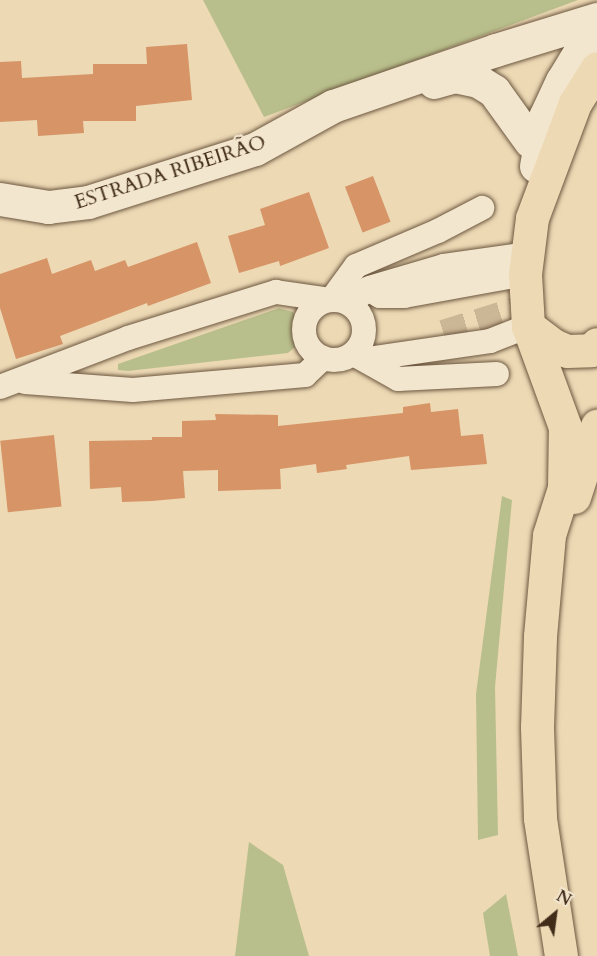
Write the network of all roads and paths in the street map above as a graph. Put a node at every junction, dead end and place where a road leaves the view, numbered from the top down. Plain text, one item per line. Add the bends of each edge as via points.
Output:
1 (594, 40) edge
2 (597, 93) edge
3 (333, 106) junction
4 (542, 148) junction
5 (0, 199) edge
6 (482, 208) dead end
7 (532, 210) junction
8 (526, 264) junction
9 (340, 302) junction
10 (528, 326) junction
11 (443, 332) tunnel mouth
12 (597, 344) edge
13 (357, 356) junction
14 (322, 358) junction
15 (497, 374) dead end
16 (10, 384) edge
17 (597, 426) edge
18 (540, 636) junction
19 (561, 956) edge

1 - 3 street, ESTRADA RIBEIRÃO
1 - 4 highway via 575,104
1 - 7 street via 562,81 545,117
2 - 4 highway
3 - 4 street, ESTRADA RIBEIRÃO via 455,76 467,77 494,92
3 - 5 street, ESTRADA RIBEIRÃO via 255,149 88,202 42,207
4 - 7 highway
6 - 9 street via 356,266
7 - 8 highway
8 - 9 street via 444,266 368,289
8 - 10 highway
9 - 14 street via 313,309 304,326 308,345
9 - 14 street via 363,320 363,340 351,355 332,361
9 - 16 street via 276,292 129,338
10 - 12 highway via 567,351 591,350
10 - 13 street via 490,341 366,359
10 - 18 highway via 565,427 564,488 549,536
11 - 13 street via 371,347
13 - 15 street via 398,379
14 - 16 street via 304,375 133,390
17 - 18 highway via 566,525
18 - 19 highway via 540,818

